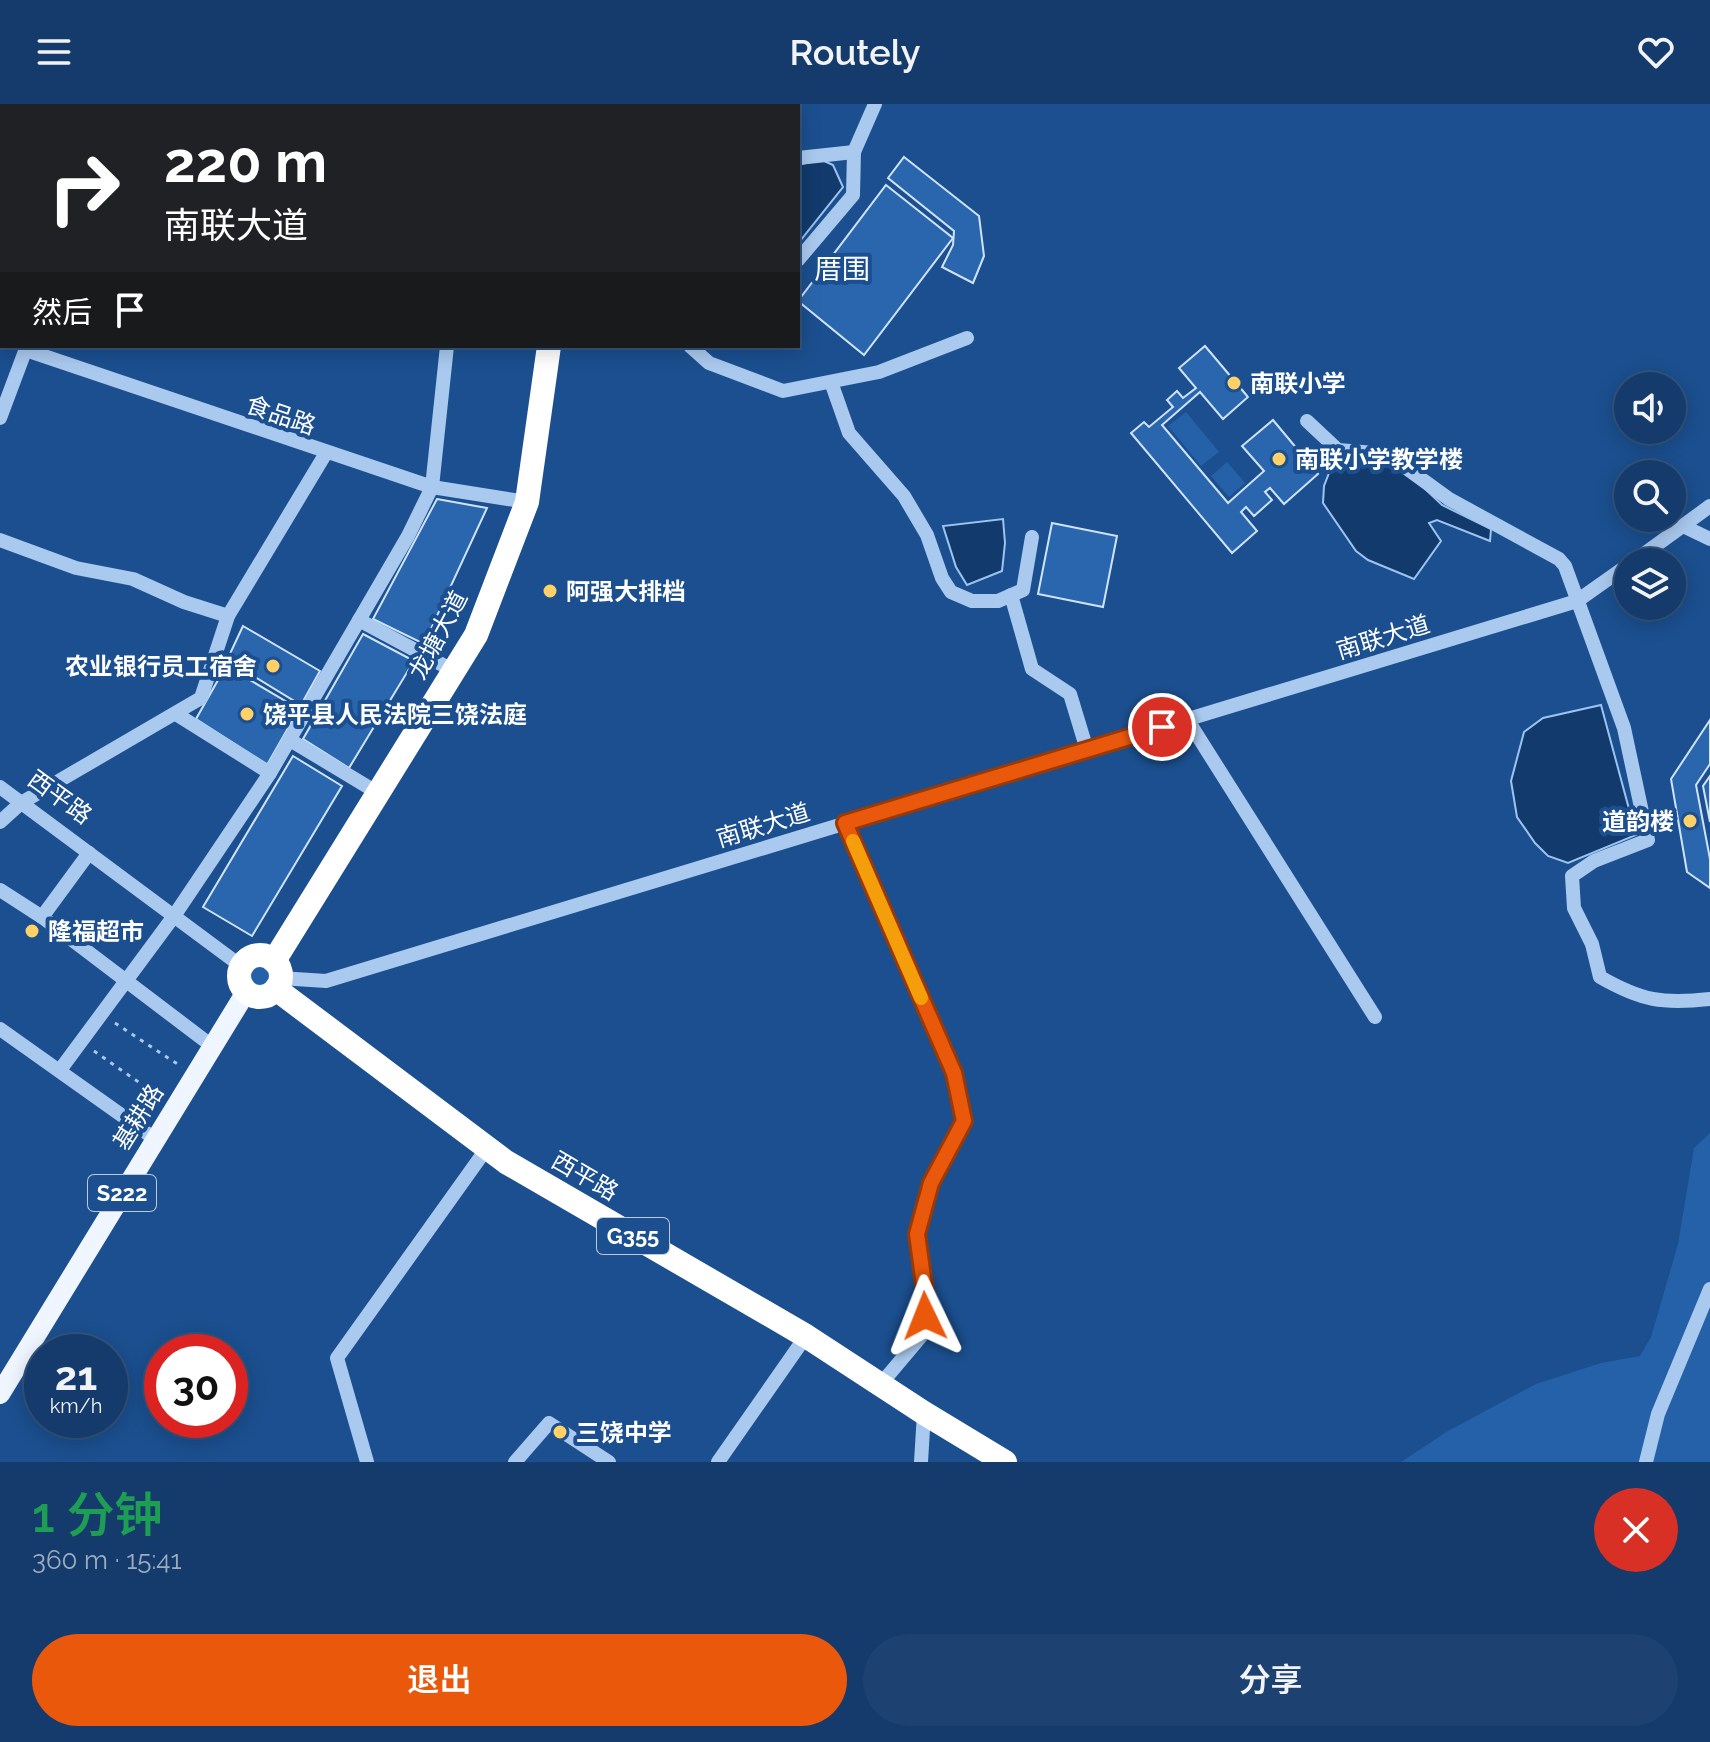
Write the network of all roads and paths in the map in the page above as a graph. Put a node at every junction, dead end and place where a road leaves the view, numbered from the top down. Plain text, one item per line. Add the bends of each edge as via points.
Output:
1 (875, 104) edge
2 (854, 152) junction
3 (833, 155) junction
4 (800, 158) edge
5 (853, 195) junction
6 (800, 258) edge
7 (967, 338) dead end
8 (27, 348) edge
9 (447, 348) edge
10 (540, 348) edge
11 (549, 348) edge
12 (692, 348) edge
13 (831, 382) junction
14 (0, 418) edge
15 (1307, 421) dead end
16 (326, 453) junction
17 (432, 487) junction
18 (523, 501) junction
19 (1710, 506) edge
20 (1686, 524) edge
21 (1686, 527) edge
22 (1675, 532) edge
23 (1032, 537) dead end
24 (1710, 539) edge
25 (0, 540) edge
26 (1652, 548) edge
27 (1614, 575) edge
28 (1011, 595) junction
29 (1577, 601) junction
30 (228, 616) junction
31 (359, 620) junction
32 (451, 669) junction
33 (176, 714) junction
34 (1187, 719) junction
35 (290, 740) junction
36 (1087, 750) junction
37 (270, 773) junction
38 (0, 787) edge
39 (375, 792) junction
40 (21, 803) junction
41 (0, 822) edge
42 (845, 823) junction
43 (89, 853) junction
44 (0, 890) edge
45 (174, 916) junction
46 (42, 917) junction
47 (241, 966) junction
48 (275, 971) junction
49 (126, 981) junction
50 (246, 992) junction
51 (1710, 999) edge
52 (102, 1014) junction
53 (1375, 1017) dead end
54 (0, 1029) edge
55 (81, 1042) junction
56 (212, 1046) junction
57 (60, 1070) junction
58 (194, 1076) junction
59 (174, 1107) junction
60 (155, 1139) junction
61 (487, 1148) junction
62 (1710, 1289) edge
63 (806, 1336) junction
64 (880, 1385) junction
65 (0, 1394) edge
66 (924, 1413) junction
67 (367, 1462) edge
68 (515, 1462) edge
69 (609, 1462) edge
70 (718, 1462) edge
71 (921, 1462) edge
72 (1005, 1462) edge
73 (1646, 1462) edge

1 - 2 street
2 - 3 street
2 - 5 street
3 - 4 street
3 - 5 street
5 - 6 street
7 - 13 street via 879,372
8 - 14 street
8 - 16 street, 食品路
9 - 17 street
10 - 18 highway, 龙塘大道
11 - 18 highway, 龙塘大道
12 - 13 street via 709,363 783,391
13 - 28 street via 849,433 904,496 951,592 972,601
15 - 29 street via 1338,450 1387,454 1449,499 1559,559
16 - 17 street, 食品路
16 - 30 street
17 - 18 street, 食品路
17 - 31 street
18 - 32 highway, 龙塘大道
19 - 20 street
21 - 24 street
22 - 26 street
23 - 28 street via 1023,590
25 - 30 street via 76,568 133,579
27 - 29 street, 南联大道
28 - 36 street via 1032,669 1070,694
29 - 34 street, 南联大道
29 - 51 street via 1624,728 1648,840 1594,861 1572,876 1574,908 1592,944 1600,977 1632,995 1673,1003
30 - 33 street via 201,698
31 - 32 street
31 - 35 street
32 - 39 highway, 龙塘大道
33 - 37 street
33 - 40 street
34 - 36 street, 南联大道
34 - 53 street
35 - 37 street
35 - 39 street
36 - 42 street, 南联大道
37 - 45 street
38 - 40 street, 西平路
39 - 48 highway, 龙塘大道
40 - 41 street
40 - 43 street, 西平路
42 - 48 street, 南联大道 via 326,981
42 - 64 street via 954,1073 964,1121 931,1183 917,1234 926,1299 923,1334
43 - 45 street, 西平路
43 - 46 street
44 - 46 street
45 - 47 street, 西平路
45 - 49 street
46 - 49 street
47 - 48 highway via 253,956
47 - 50 highway via 239,981
48 - 50 highway via 271,994 258,997
48 - 61 highway, 西平路 / G355
49 - 52 street
49 - 56 street
50 - 56 main road, 基耕路 / S222
52 - 55 street
52 - 58 path
54 - 57 street
55 - 57 street
55 - 59 path
56 - 58 main road, 基耕路 / S222
57 - 60 street
58 - 59 main road, 基耕路 / S222
59 - 60 main road, 基耕路 / S222
60 - 65 main road, 基耕路 / S222
61 - 63 highway, 西平路 / G355
61 - 67 street via 337,1358
62 - 73 street via 1658,1414
63 - 64 highway, 西平路 / G355
63 - 70 street
64 - 66 highway, 西平路 / G355
66 - 71 street
66 - 72 highway, 西平路 / G355
68 - 69 street via 549,1423

